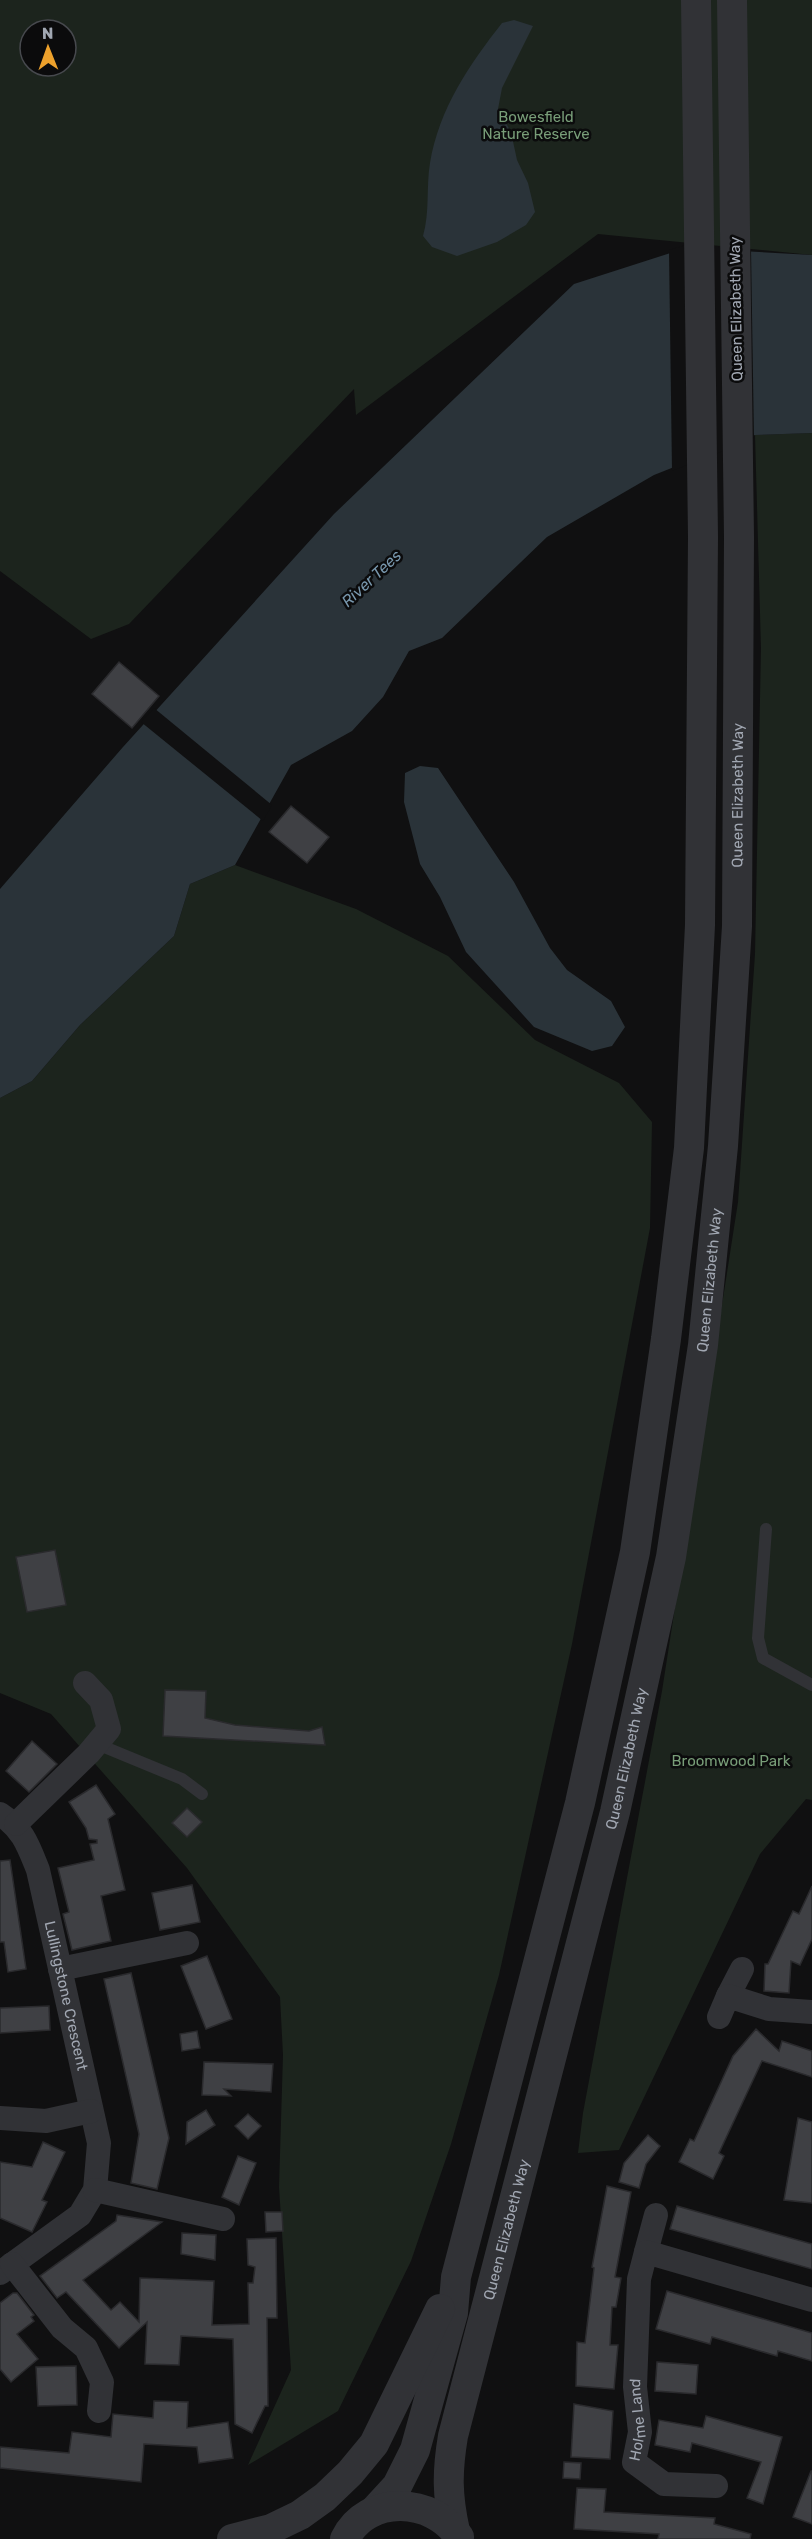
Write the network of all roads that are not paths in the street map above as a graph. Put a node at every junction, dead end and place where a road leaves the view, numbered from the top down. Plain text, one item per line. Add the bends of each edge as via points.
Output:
1 (696, 0) edge
2 (732, 0) edge
3 (766, 1529) dead end
4 (85, 1683) dead end
5 (812, 1685) edge
6 (97, 1744) junction
7 (202, 1794) dead end
8 (8, 1819) edge
9 (187, 1943) dead end
10 (60, 1969) junction
11 (742, 1969) dead end
12 (812, 2012) edge
13 (91, 2111) junction
14 (0, 2118) edge
15 (95, 2190) junction
16 (656, 2215) dead end
17 (223, 2220) dead end
18 (646, 2252) junction
19 (6, 2268) edge
20 (456, 2277) junction
21 (812, 2300) edge
22 (99, 2411) dead end
23 (716, 2486) dead end
24 (374, 2511) junction
25 (457, 2535) edge
26 (342, 2537) edge
27 (232, 2539) edge

1 - 20 street via 703,537 700,937 690,1148 635,1552 580,1803
2 - 25 street, Queen Elizabeth Way via 739,537 737,926 723,1146 703,1345 670,1557 615,1812 453,2436 447,2474 448,2503
3 - 5 lane via 758,1638 763,1658
4 - 6 street via 101,1700 109,1729
6 - 7 lane via 182,1779
6 - 8 street
8 - 10 street, Lullingstone Crescent via 29,1847 38,1870
9 - 10 street
10 - 13 street, Lullingstone Crescent
11 - 12 street via 723,2007
13 - 14 street via 46,2121
13 - 15 street, Lullingstone Crescent via 99,2143
15 - 17 street
15 - 19 street, Lullingstone Crescent via 80,2215
16 - 18 street, Holme Land
18 - 21 street
18 - 23 street, Holme Land via 639,2279 635,2386 640,2432 634,2462 664,2484
19 - 22 street via 86,2348 102,2382
20 - 24 street via 453,2313 415,2450 398,2486
20 - 27 street via 374,2444 356,2466 300,2515 271,2529
24 - 25 street via 415,2506 441,2517
24 - 26 street

